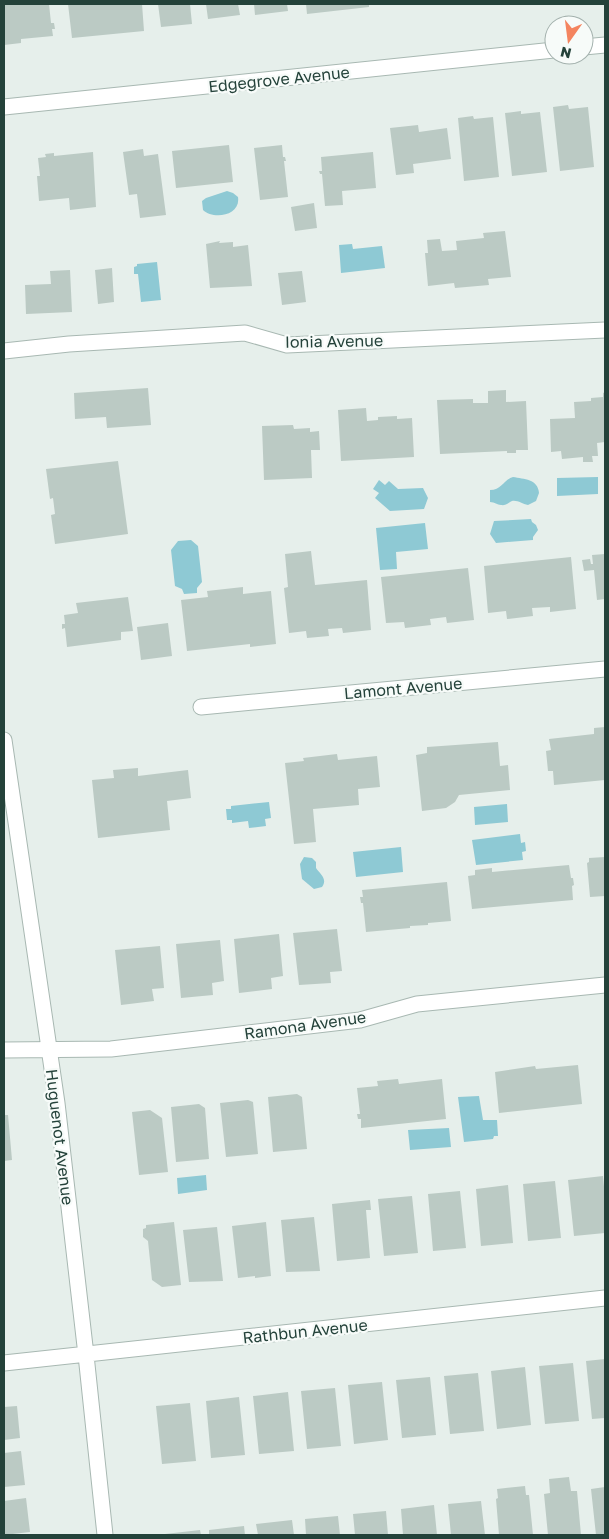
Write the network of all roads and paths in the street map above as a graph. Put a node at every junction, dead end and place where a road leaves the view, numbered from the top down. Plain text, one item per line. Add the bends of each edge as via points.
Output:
1 (544, 51) edge
2 (4, 107) edge
3 (605, 330) edge
4 (4, 351) edge
5 (605, 668) edge
6 (201, 707) dead end
7 (4, 740) edge
8 (605, 986) edge
9 (49, 1049) junction
10 (4, 1050) edge
11 (605, 1298) edge
12 (86, 1355) junction
13 (4, 1363) edge
14 (105, 1535) edge

1 - 2 street, Edgegrove Avenue
3 - 4 street, Ionia Avenue via 287,345 245,333
5 - 6 street, Lamont Avenue
7 - 9 street, Huguenot Avenue
8 - 9 street, Ramona Avenue via 417,1004 360,1020 120,1048
9 - 10 street, Ramona Avenue
9 - 12 street, Huguenot Avenue
11 - 12 street, Rathbun Avenue
12 - 13 street, Rathbun Avenue
12 - 14 street, Huguenot Avenue

